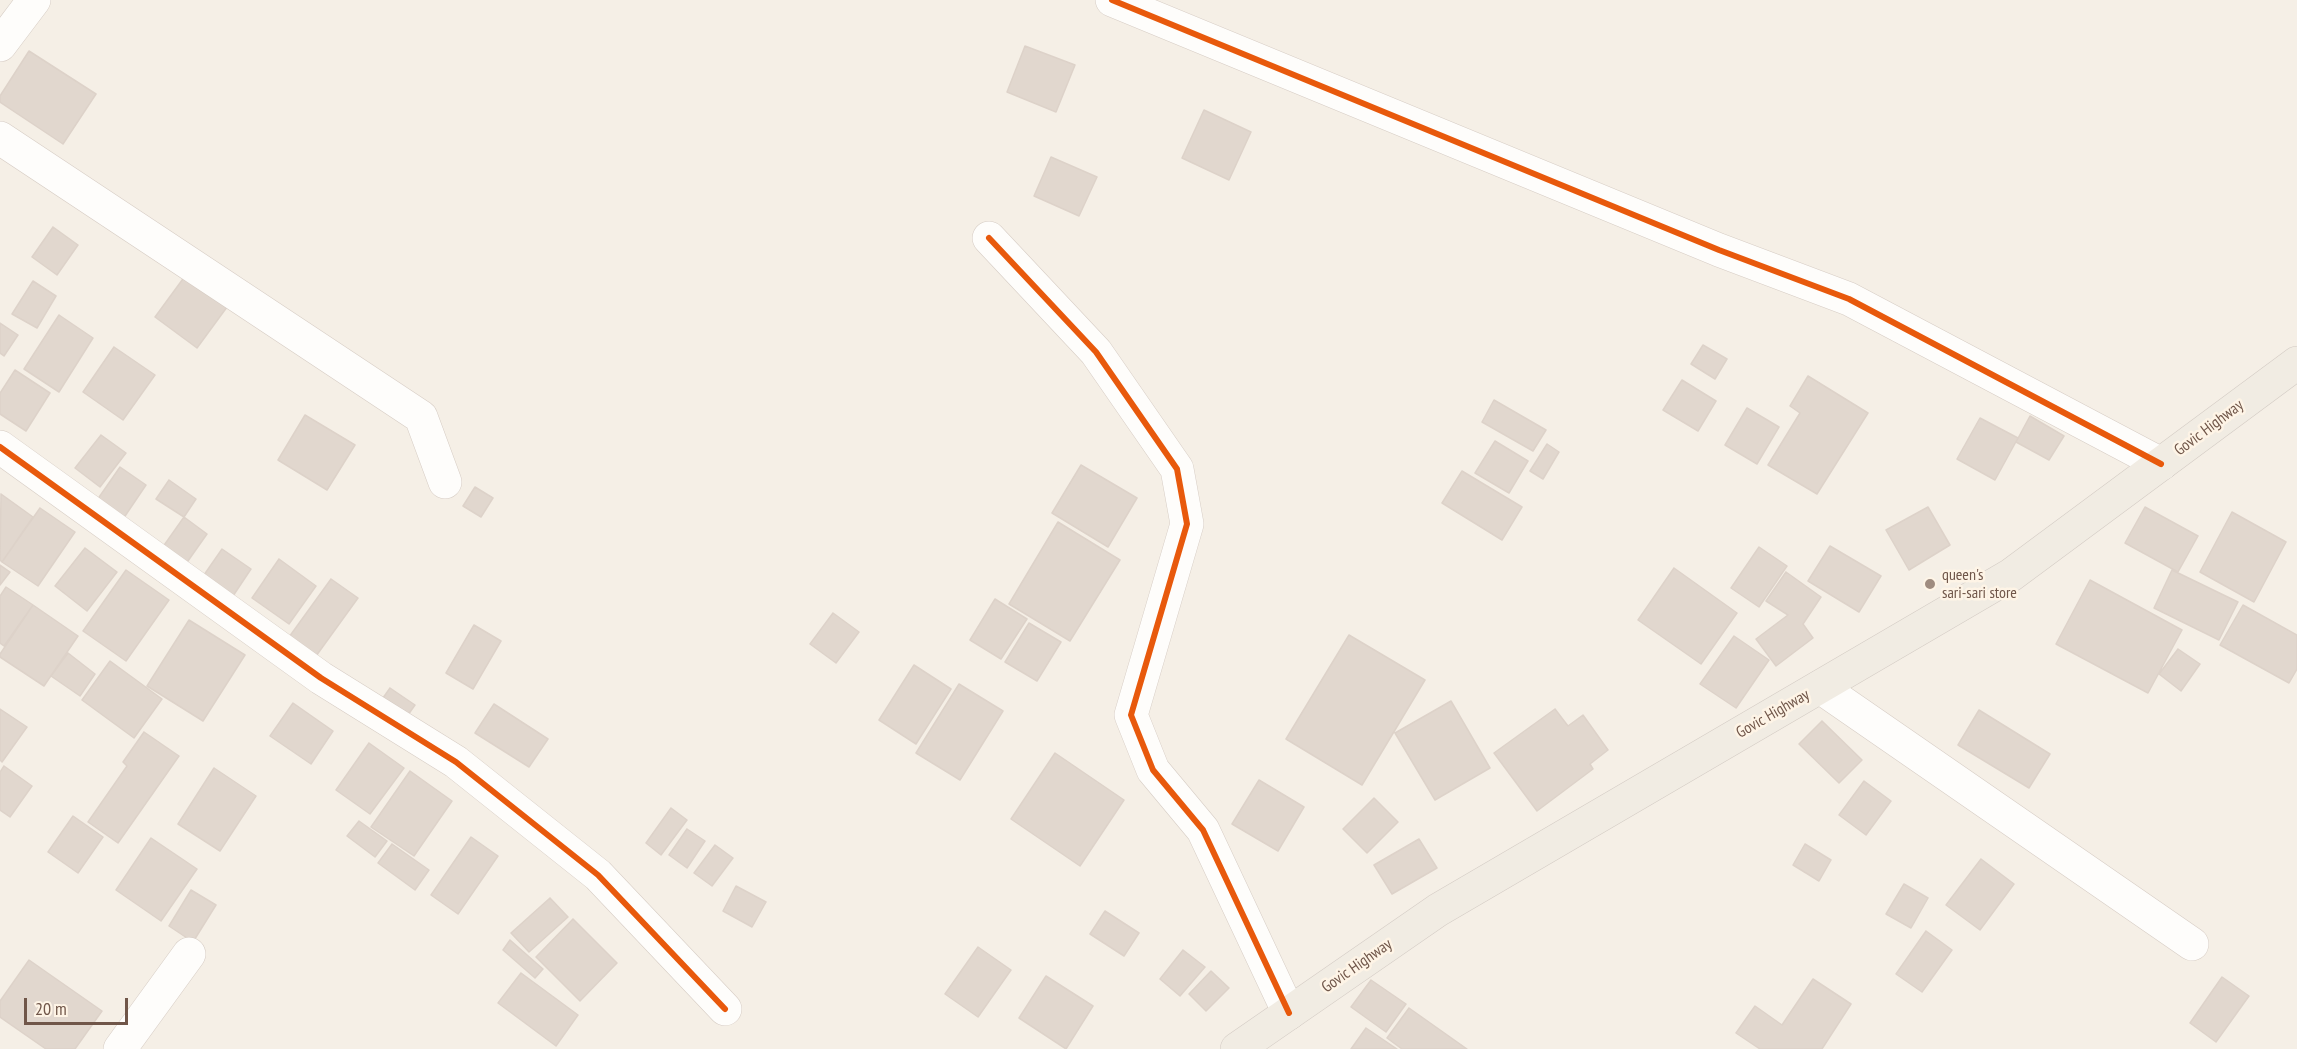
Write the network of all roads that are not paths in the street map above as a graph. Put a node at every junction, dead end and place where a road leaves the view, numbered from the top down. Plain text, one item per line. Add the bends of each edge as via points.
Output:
1 (34, 0) edge
2 (1112, 0) edge
3 (0, 45) edge
4 (0, 138) edge
5 (989, 238) dead end
6 (2297, 363) edge
7 (0, 447) edge
8 (2161, 464) junction
9 (445, 482) dead end
10 (1820, 687) junction
11 (2192, 944) dead end
12 (189, 954) dead end
13 (725, 1009) dead end
14 (1289, 1013) junction
15 (120, 1049) edge
16 (1237, 1049) edge

1 - 3 street
2 - 8 street via 1849,299
4 - 9 street via 422,417
5 - 14 street via 1096,352 1177,469 1187,524 1131,715 1153,770 1203,830
6 - 8 main road, Govic Highway
7 - 13 street via 321,678 456,762 598,875
8 - 10 main road, Govic Highway via 2011,575
10 - 11 street
10 - 14 main road, Govic Highway via 1438,910
12 - 15 street
14 - 16 main road, Govic Highway

